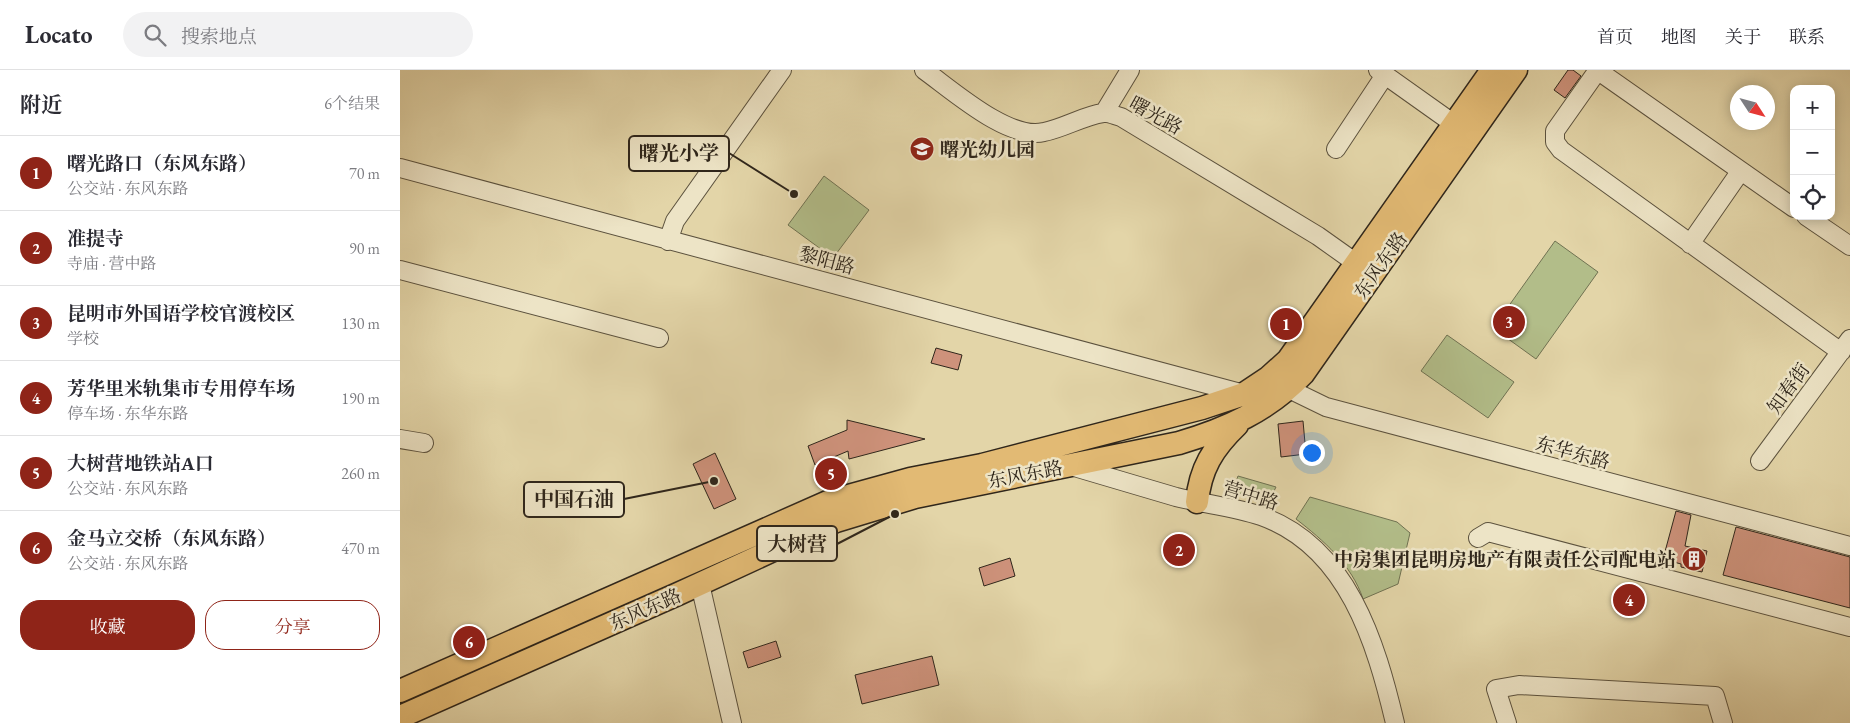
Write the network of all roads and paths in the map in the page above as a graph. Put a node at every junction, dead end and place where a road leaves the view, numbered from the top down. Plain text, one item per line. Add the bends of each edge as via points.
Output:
1 (924, 70) edge
2 (1130, 70) edge
3 (1492, 70) edge
4 (1516, 70) edge
5 (1597, 70) edge
6 (778, 71) edge
7 (1381, 72) edge
8 (1104, 113) junction
9 (1454, 124) junction
10 (1336, 149) dead end
11 (400, 168) edge
12 (1740, 172) junction
13 (1790, 205) edge
14 (1812, 220) edge
15 (668, 241) junction
16 (1690, 244) junction
17 (1850, 246) edge
18 (1356, 263) junction
19 (400, 270) edge
20 (659, 338) dead end
21 (1845, 346) edge
22 (1289, 389) junction
23 (1244, 394) junction
24 (1243, 420) junction
25 (400, 439) edge
26 (424, 443) dead end
27 (1760, 461) dead end
28 (1069, 466) junction
29 (1197, 502) junction
30 (1478, 538) dead end
31 (1850, 546) edge
32 (700, 584) junction
33 (1850, 627) edge
34 (400, 692) edge
35 (400, 716) edge
36 (732, 723) edge
37 (1395, 723) edge
38 (1507, 723) edge
39 (1723, 723) edge

1 - 8 street, 曙光路 via 972,105 1006,125 1026,132 1042,133
2 - 8 street
3 - 9 main road, 东风东路
4 - 22 main road, 东风东路 via 1328,339
5 - 12 street
5 - 16 street via 1555,131 1555,142 1561,150
6 - 15 street via 675,221
7 - 9 street
7 - 10 street
8 - 18 street, 曙光路 via 1121,117 1318,236
9 - 18 main road, 东风东路
11 - 15 street, 黎阳路
12 - 13 street
12 - 16 street
14 - 17 street
15 - 23 street, 黎阳路
16 - 21 street
18 - 23 main road, 东风东路 via 1288,360
19 - 20 street
21 - 27 street, 知春街
22 - 24 main road, 东风东路
22 - 31 street, 东华东路 via 1326,407
23 - 34 main road, 东风东路 via 1160,421 1090,435 982,465 910,479 830,501
24 - 28 main road, 东风东路 via 1179,443
24 - 29 main road via 1225,437 1207,462 1199,481
25 - 26 street
28 - 29 street, 营中路
28 - 32 main road, 东风东路 via 915,496 836,521
29 - 37 street, 营中路 via 1262,516 1312,547 1327,563 1346,586 1358,608 1383,675
30 - 33 street via 1488,532
32 - 35 main road, 东风东路
32 - 36 street
38 - 39 street via 1496,689 1519,685 1715,696

